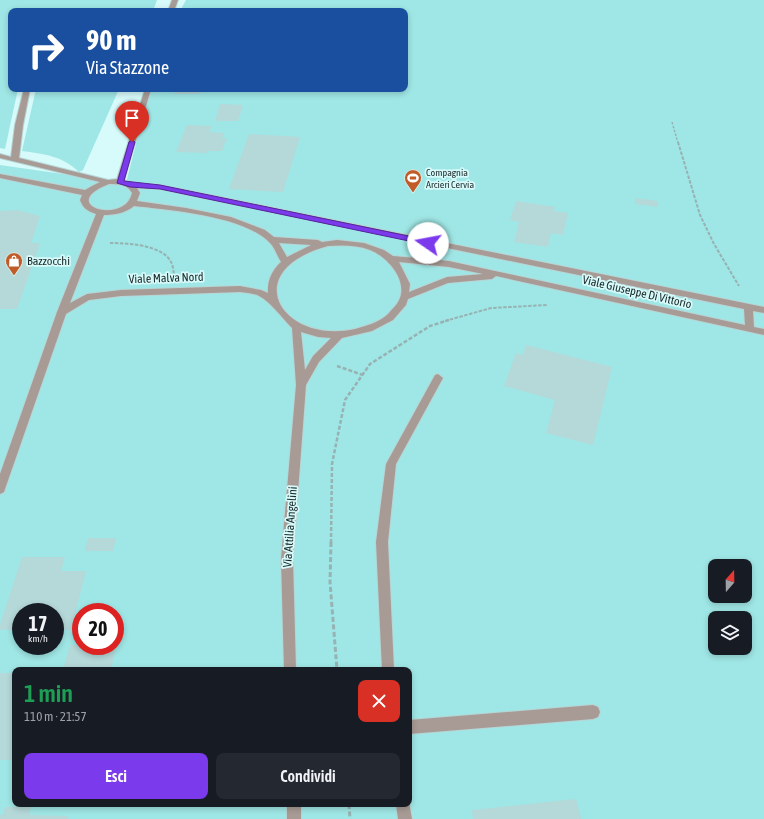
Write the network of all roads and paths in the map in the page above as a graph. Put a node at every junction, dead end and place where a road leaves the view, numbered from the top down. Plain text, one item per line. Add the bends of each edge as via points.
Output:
1 (26, 92) edge
2 (147, 92) edge
3 (672, 122) dead end
4 (0, 156) edge
5 (15, 158) junction
6 (0, 176) edge
7 (108, 182) junction
8 (120, 182) junction
9 (130, 185) junction
10 (86, 193) junction
11 (133, 203) junction
12 (100, 214) junction
13 (272, 240) junction
14 (88, 244) junction
15 (328, 244) junction
16 (392, 259) junction
17 (285, 262) junction
18 (174, 275) dead end
19 (504, 275) junction
20 (405, 297) junction
21 (273, 301) junction
22 (553, 305) dead end
23 (748, 307) junction
24 (764, 310) edge
25 (62, 312) junction
26 (296, 326) junction
27 (750, 329) junction
28 (764, 332) edge
29 (338, 336) junction
30 (334, 365) dead end
31 (363, 375) junction
32 (438, 378) dead end
33 (301, 385) junction
34 (0, 489) edge
35 (290, 667) edge
36 (337, 667) edge
37 (388, 667) edge
38 (594, 712) dead end
39 (412, 727) edge
40 (294, 807) edge
41 (349, 807) edge
42 (403, 807) edge
43 (294, 819) edge
44 (350, 819) edge
45 (405, 819) edge

1 - 5 street
2 - 8 street
3 - 23 path via 700,215 741,289
4 - 5 street
5 - 7 street
6 - 10 street
7 - 8 street
7 - 10 street
8 - 9 street
9 - 11 street via 136,193
9 - 23 street via 160,187
10 - 12 street via 83,198 86,208
11 - 12 street via 118,212
11 - 13 street via 212,214 254,228
12 - 14 street
13 - 15 street
13 - 17 street
14 - 18 path via 137,245 162,252 171,260
14 - 25 street
15 - 16 street via 363,245
15 - 17 street via 304,250
16 - 19 street, Viale Giuseppe Di Vittorio via 448,264
16 - 20 street via 402,270 406,284
17 - 21 street via 276,274 272,287
19 - 20 street, Viale Giuseppe Di Vittorio via 447,280
19 - 27 street, Viale Giuseppe Di Vittorio
20 - 29 street via 396,312 381,324 361,333
21 - 25 street, Viale Malva Nord via 261,293 240,289 121,293 87,298
21 - 26 street via 281,314
22 - 31 path via 491,308 430,326 370,364
23 - 24 street
23 - 27 street
25 - 34 street
26 - 29 street via 316,333
26 - 33 street, Via Attilia Angelini
27 - 28 street, Viale Giuseppe Di Vittorio
29 - 33 street, Via Attilia Angelini via 316,359
30 - 31 path
31 - 36 path via 344,400 332,464 330,582
32 - 37 street via 391,464 382,542
33 - 35 street, Via Attilia Angelini via 287,559
38 - 39 street
40 - 43 street
41 - 44 path
42 - 45 street

